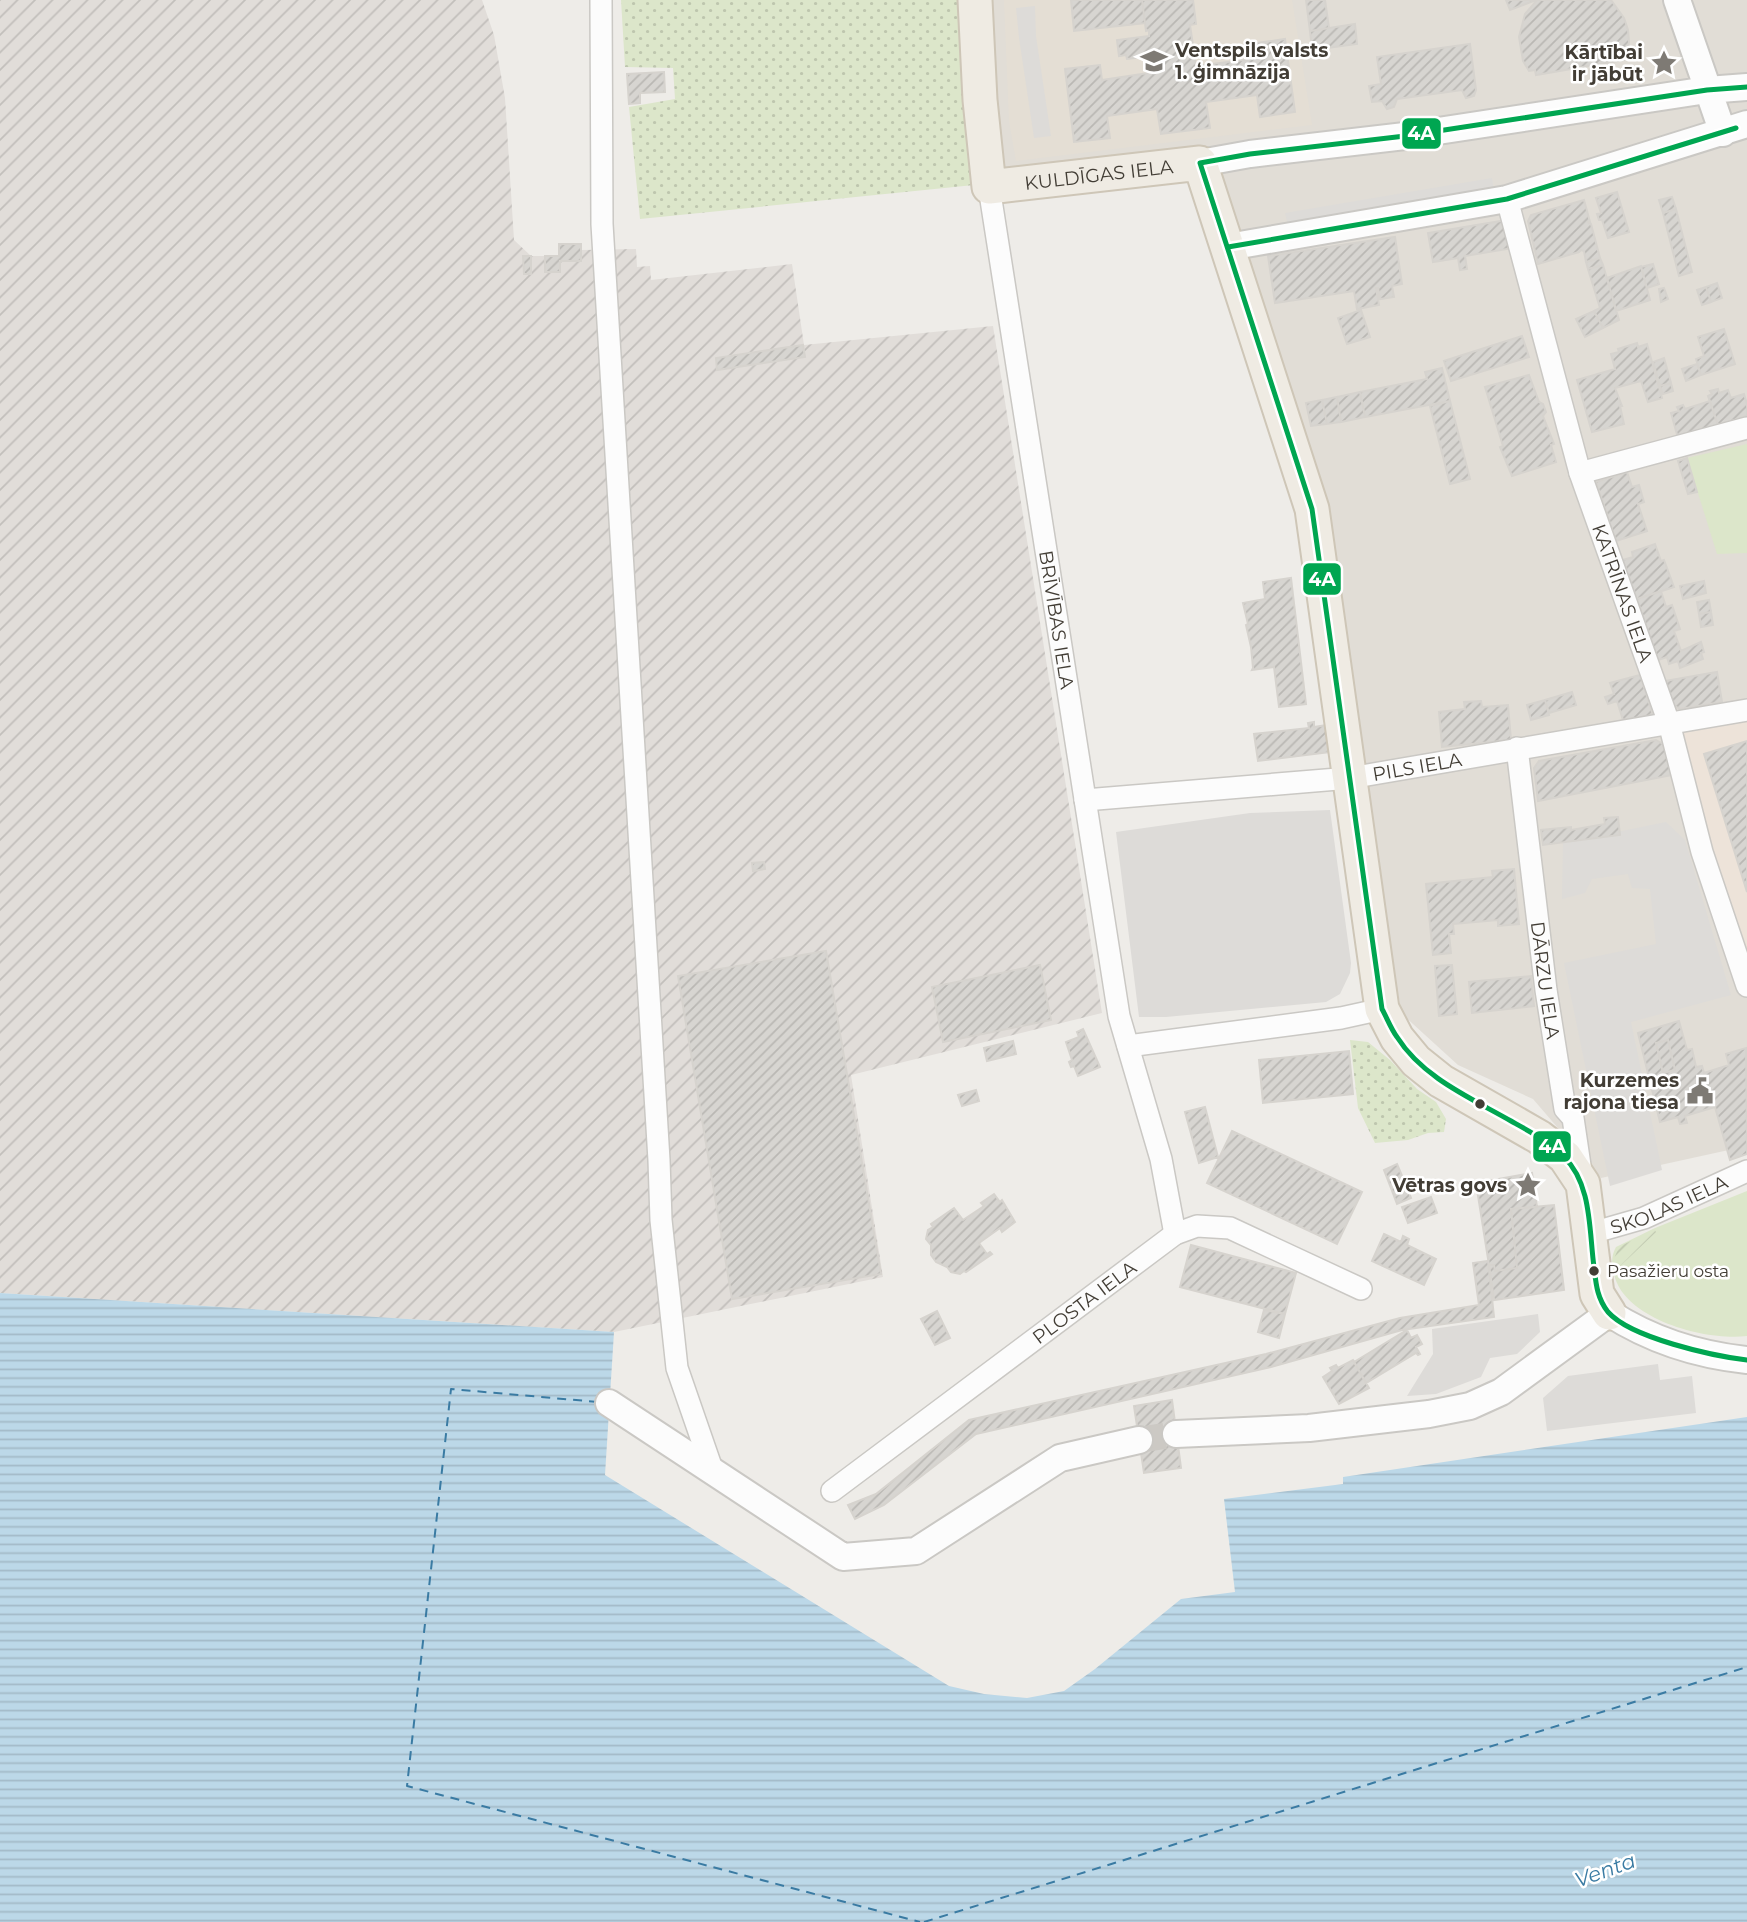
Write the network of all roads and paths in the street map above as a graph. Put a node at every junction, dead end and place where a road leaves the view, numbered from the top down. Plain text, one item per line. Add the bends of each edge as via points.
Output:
1 (601, 0) edge
2 (975, 0) edge
3 (1677, 0) edge
4 (1747, 87) edge
5 (1707, 90) junction
6 (1735, 128) edge
7 (1200, 163) junction
8 (989, 187) junction
9 (1507, 199) junction
10 (1228, 247) junction
11 (1747, 428) edge
12 (1580, 473) junction
13 (1747, 710) edge
14 (1669, 723) junction
15 (1517, 748) junction
16 (1350, 778) junction
17 (1085, 800) junction
18 (1747, 986) edge
19 (1382, 1009) junction
20 (1128, 1046) junction
21 (1564, 1109) junction
22 (1539, 1137) junction
23 (1747, 1171) edge
24 (1583, 1184) junction
25 (1175, 1234) junction
26 (1588, 1234) junction
27 (1361, 1289) dead end
28 (1603, 1304) junction
29 (1747, 1360) edge
30 (609, 1403) dead end
31 (1176, 1434) tunnel mouth
32 (1139, 1440) tunnel mouth
33 (713, 1472) junction
34 (832, 1491) dead end

1 - 33 street via 602,224 661,1220 677,1367
2 - 8 main road, BRĪVĪBAS IELA
3 - 5 street
4 - 5 street, KULDĪGAS IELA
5 - 6 street
5 - 7 street, KULDĪGAS IELA
6 - 9 street
7 - 8 main road, KULDĪGAS IELA
7 - 10 main road
8 - 17 street, BRĪVĪBAS IELA
9 - 10 street
9 - 12 street, KATRĪNAS IELA
10 - 16 main road via 1312,509
11 - 12 street
12 - 14 street, KATRĪNAS IELA
13 - 14 street, PILS IELA
14 - 15 street, PILS IELA
14 - 18 street, KATRĪNAS IELA via 1702,852
15 - 16 street, PILS IELA
15 - 21 street, DĀRZU IELA
16 - 17 street, PILS IELA
16 - 19 main road
17 - 20 street, BRĪVĪBAS IELA via 1119,1016
19 - 20 street
19 - 22 main road via 1397,1038 1433,1075
20 - 25 street, BRĪVĪBAS IELA via 1161,1159
21 - 22 street
21 - 24 street, DĀRZU IELA via 1573,1118
22 - 24 main road via 1565,1157
23 - 26 street, SKOLAS IELA via 1644,1218
24 - 26 main road, DĀRZU IELA
25 - 27 street, PLOSTA IELA via 1196,1226 1230,1228
25 - 34 street, PLOSTA IELA
26 - 28 main road, DĀRZU IELA
28 - 29 street via 1634,1329 1720,1357
28 - 31 street via 1501,1392 1470,1406 1309,1427
30 - 33 street
32 - 33 street via 1060,1458 916,1550 843,1557

